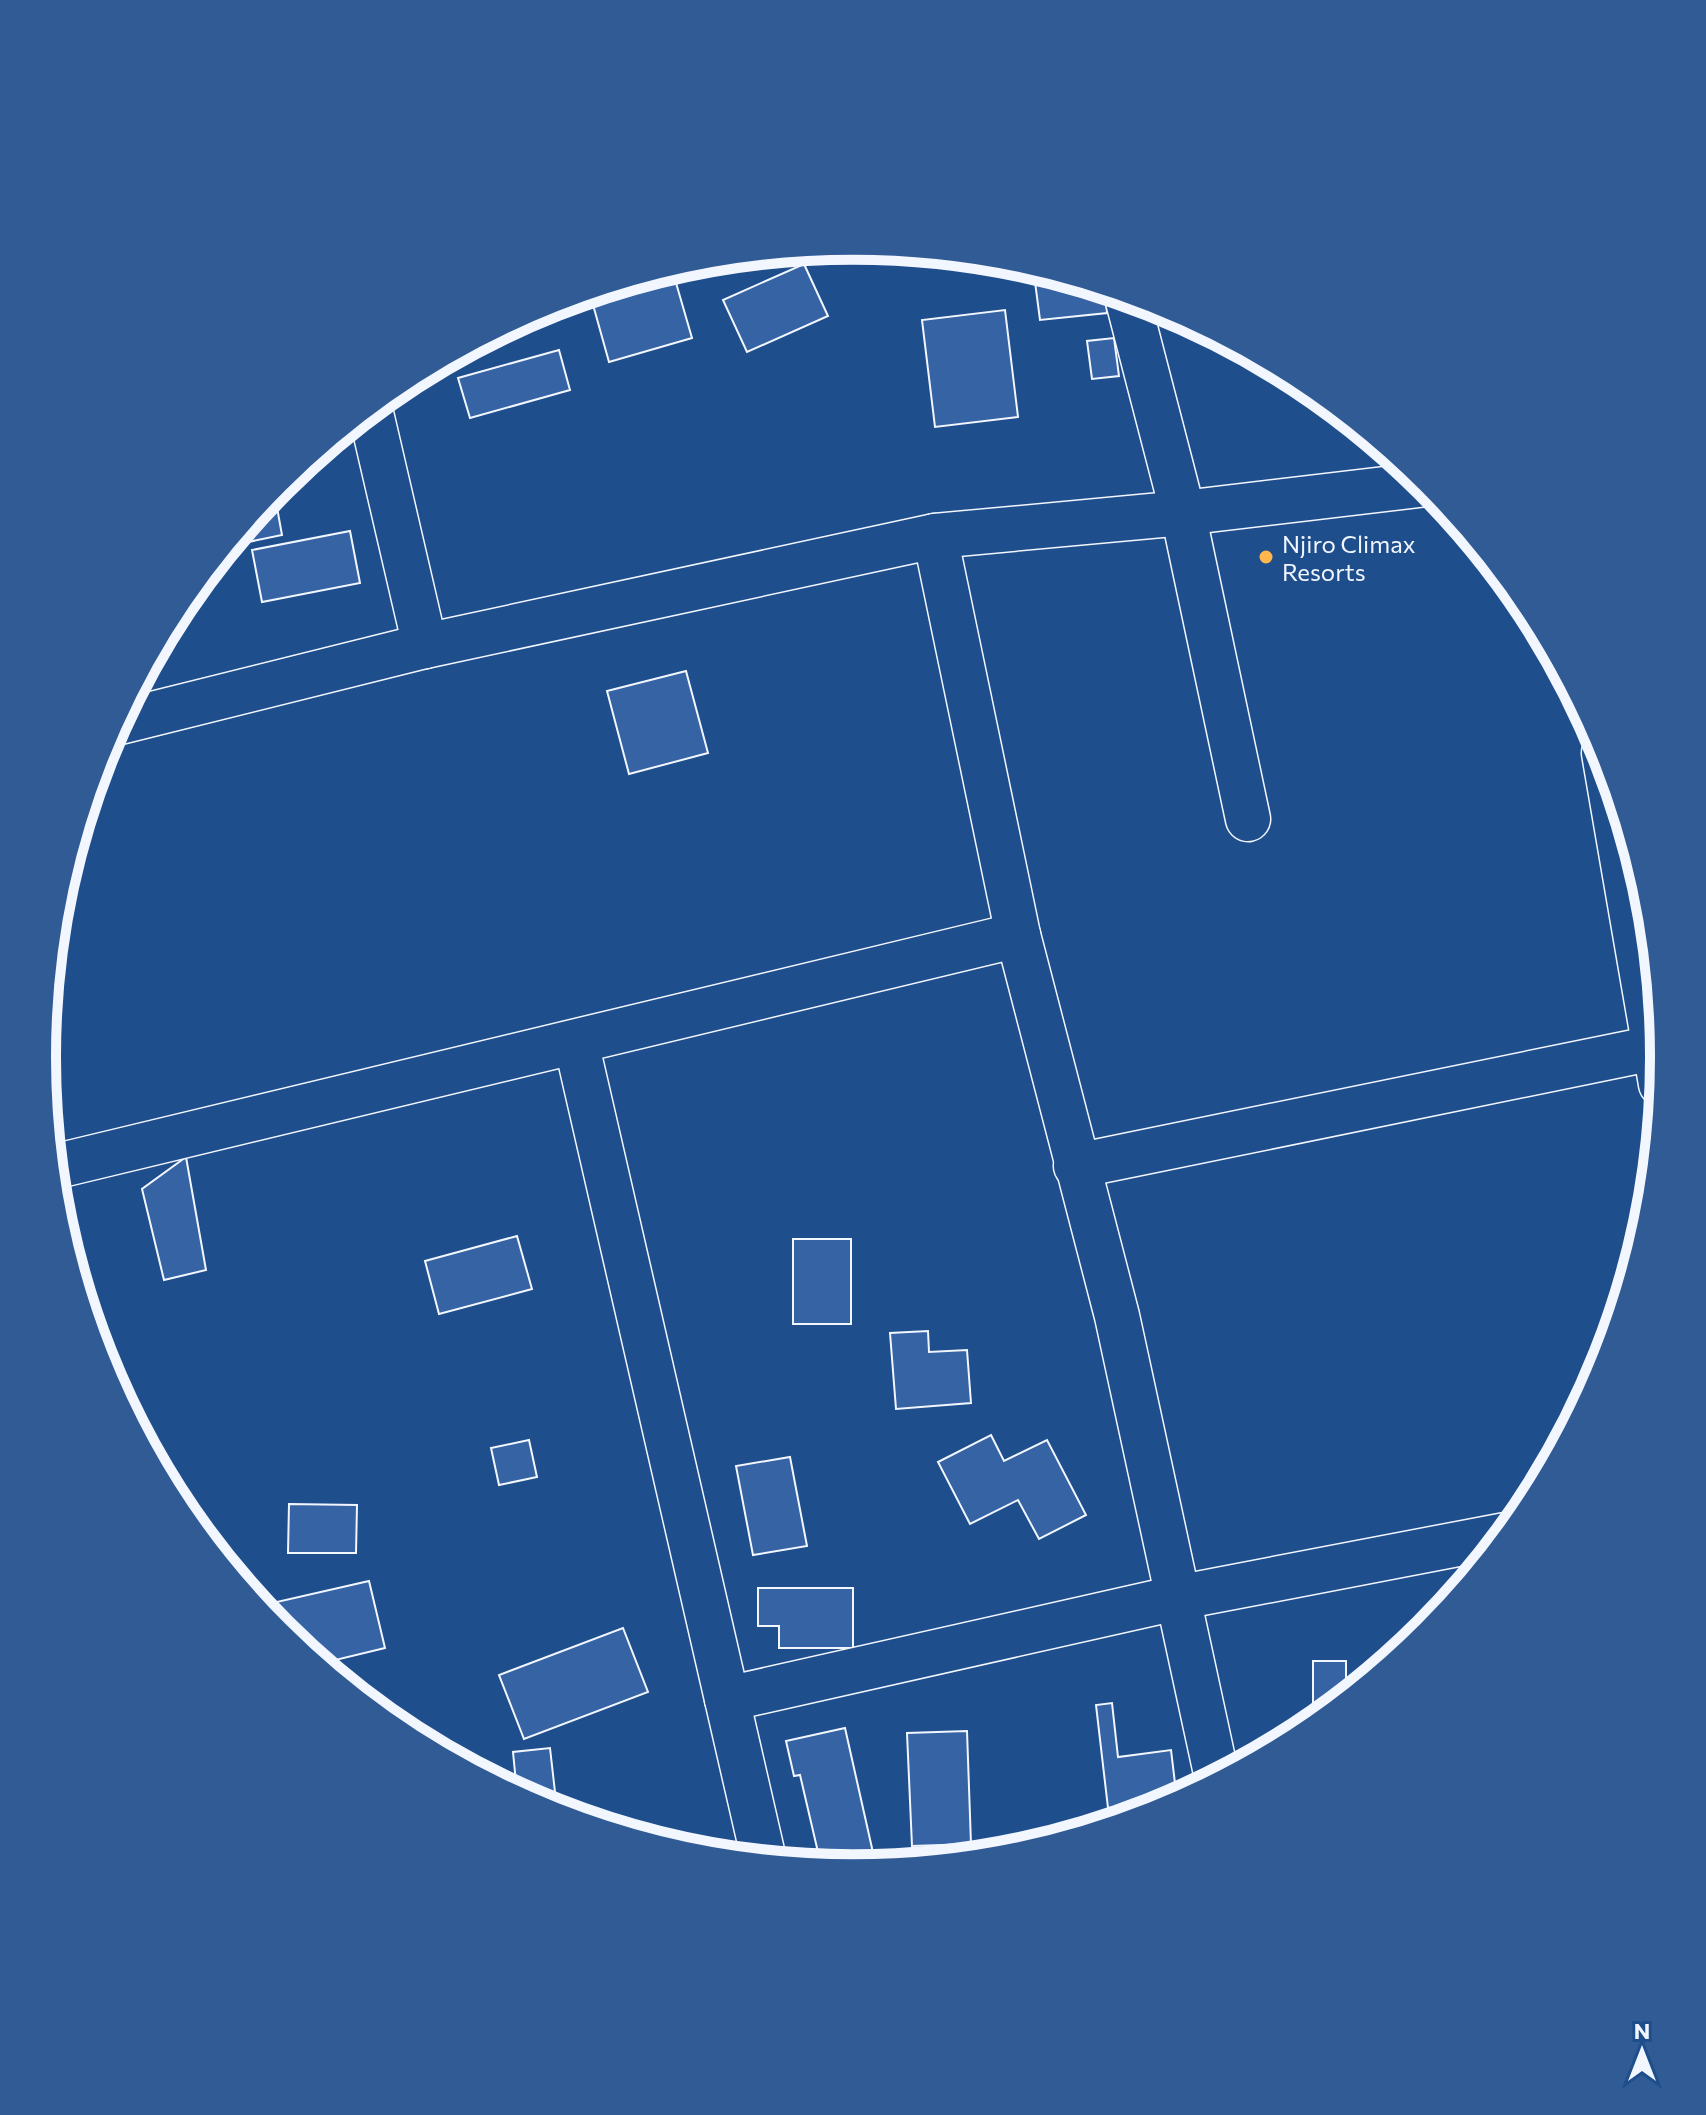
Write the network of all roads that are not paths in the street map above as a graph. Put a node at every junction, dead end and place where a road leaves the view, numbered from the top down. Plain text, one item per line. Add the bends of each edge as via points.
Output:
1 (1131, 311) edge
2 (373, 421) edge
3 (1409, 486) edge
4 (1183, 513) junction
5 (935, 536) junction
6 (425, 646) junction
7 (132, 719) edge
8 (1248, 819) dead end
9 (1618, 835) edge
10 (1018, 935) junction
11 (1648, 1009) edge
12 (576, 1042) junction
13 (1650, 1067) edge
14 (63, 1165) edge
15 (1076, 1166) junction
16 (1488, 1538) edge
17 (1176, 1598) junction
18 (727, 1699) junction
19 (1215, 1767) edge
20 (762, 1849) edge

1 - 4 street
2 - 6 street
3 - 4 street
4 - 5 street
4 - 8 street
5 - 6 street
5 - 10 street
6 - 7 street
9 - 11 street
10 - 12 street
10 - 15 street
12 - 14 street
12 - 18 street
13 - 15 street
15 - 17 street via 1117,1316
16 - 17 street
17 - 18 street
17 - 19 street
18 - 20 street

